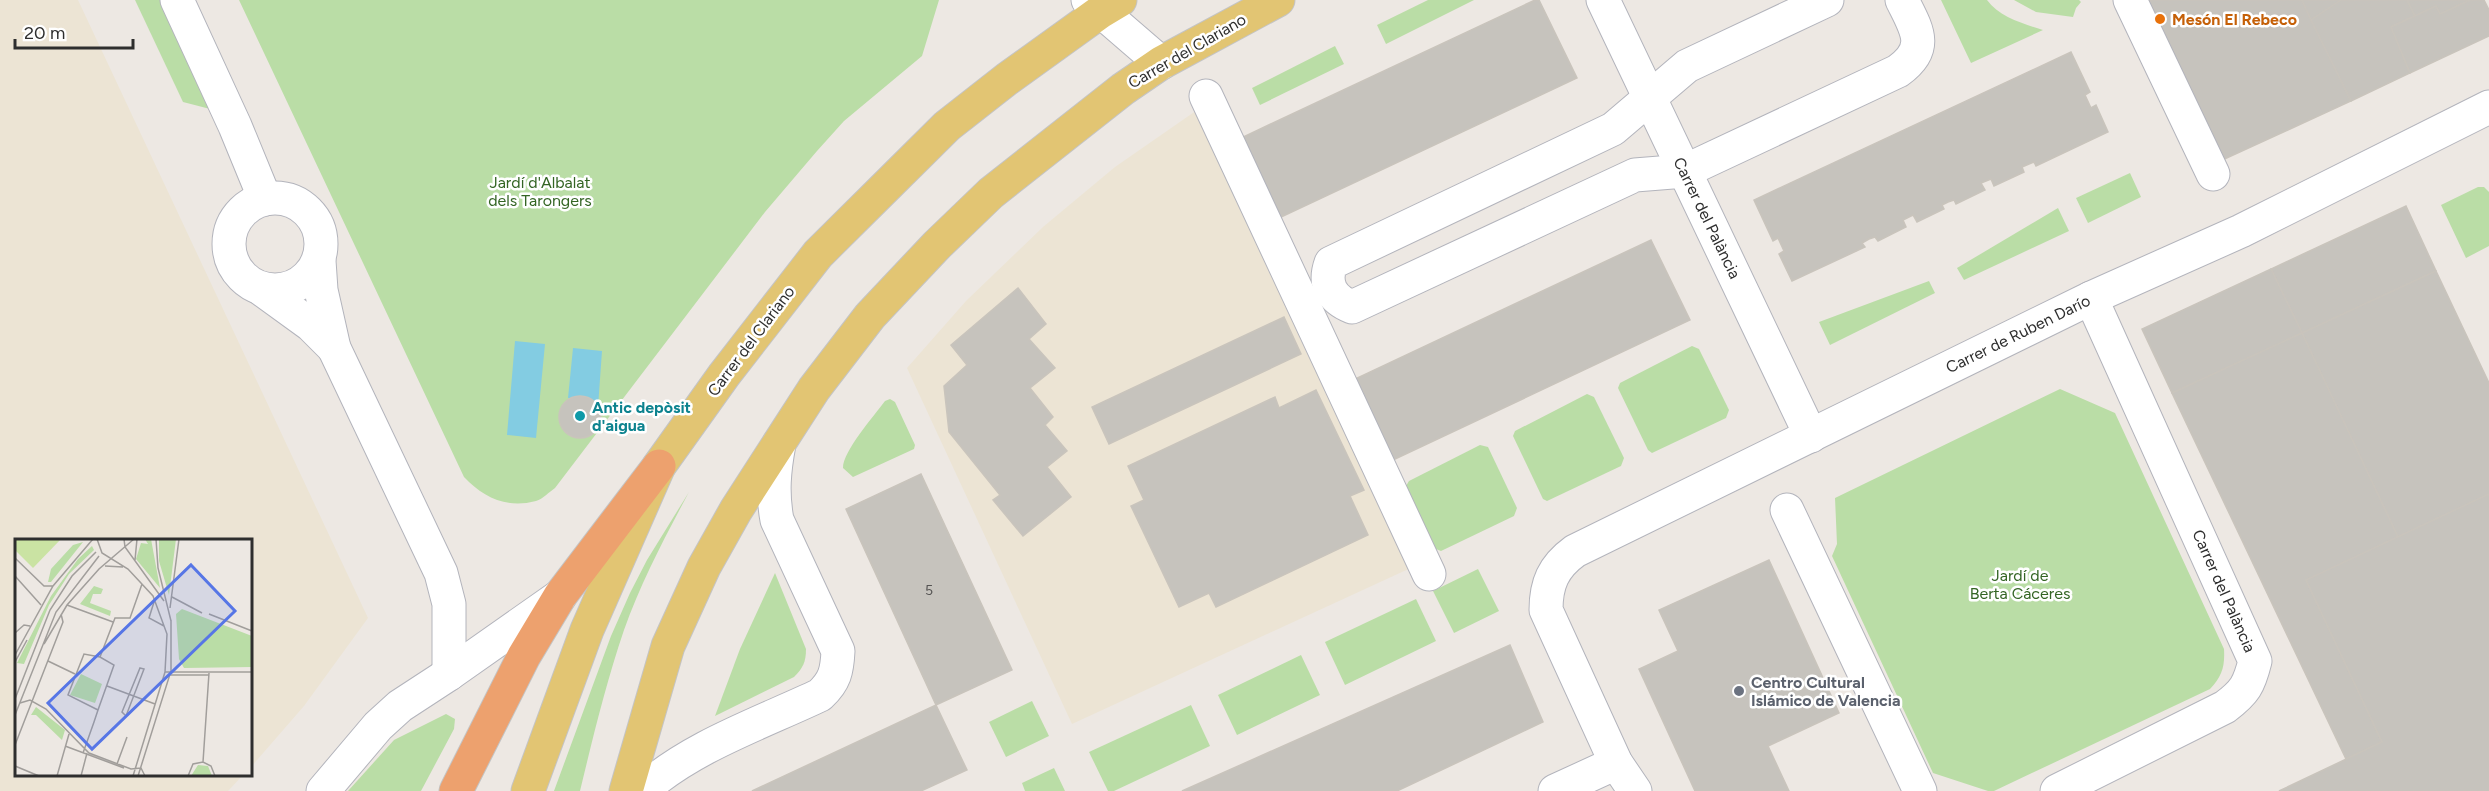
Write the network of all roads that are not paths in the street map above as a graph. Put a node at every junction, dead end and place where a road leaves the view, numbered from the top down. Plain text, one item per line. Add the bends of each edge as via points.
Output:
1 (177, 0) edge
2 (1278, 0) edge
3 (1603, 0) edge
4 (1827, 0) edge
5 (1902, 0) edge
6 (2130, 0) edge
7 (1103, 4) edge
8 (1161, 63) junction
9 (1206, 96) dead end
10 (1650, 99) junction
11 (2489, 107) edge
12 (1685, 171) junction
13 (2213, 174) dead end
14 (265, 199) junction
15 (319, 261) junction
16 (260, 288) junction
17 (2091, 298) junction
18 (334, 348) junction
19 (1811, 436) junction
20 (778, 444) junction
21 (659, 466) junction
22 (1787, 510) dead end
23 (1429, 574) dead end
24 (560, 596) junction
25 (449, 674) junction
26 (1617, 763) junction
27 (323, 791) edge
28 (456, 791) edge
29 (528, 791) edge
30 (626, 791) edge
31 (642, 791) edge
32 (1555, 791) edge
33 (1635, 791) edge
34 (1920, 791) edge
35 (2057, 791) edge

1 - 14 street
2 - 8 main road, Carrer del Clariano
3 - 10 street, Carrer del Palància
4 - 10 street via 1687,66
5 - 12 street via 1919,44 1911,61 1898,71
6 - 13 street
7 - 8 street
7 - 21 main road, Carrer del Clariano via 947,126 818,254
8 - 20 main road, Carrer del Clariano via 1123,88 1010,178 937,245 870,316
9 - 23 street
10 - 12 street, Carrer del Palància
10 - 12 street via 1613,129 1331,263 1327,275 1330,291 1340,302 1353,307 1635,175
11 - 17 street, Carrer de Ruben Darío via 2241,231
12 - 19 street, Carrer del Palància
14 - 15 street via 279,198 305,209 320,233
14 - 16 street via 250,204 239,214 228,242 236,270
15 - 16 street via 312,273 294,286 274,291
15 - 18 street via 321,291
16 - 18 street
17 - 19 street, Carrer de Ruben Darío
17 - 35 street, Carrer del Palància via 2255,661 2243,694 2225,707
18 - 25 street via 441,573 449,604
19 - 26 street, Carrer de Ruben Darío via 1575,551 1554,570 1546,593 1546,610
20 - 30 main road, Carrer del Clariano via 704,567 673,636
20 - 31 street, Carrer del Clariano via 772,499 777,520 838,651 832,684 820,695 687,758
21 - 24 highway
21 - 29 main road, Carrer del Clariano via 587,630
22 - 34 street
24 - 25 street
24 - 28 highway via 524,656
25 - 27 street via 400,706 378,726
26 - 32 street
26 - 33 street

